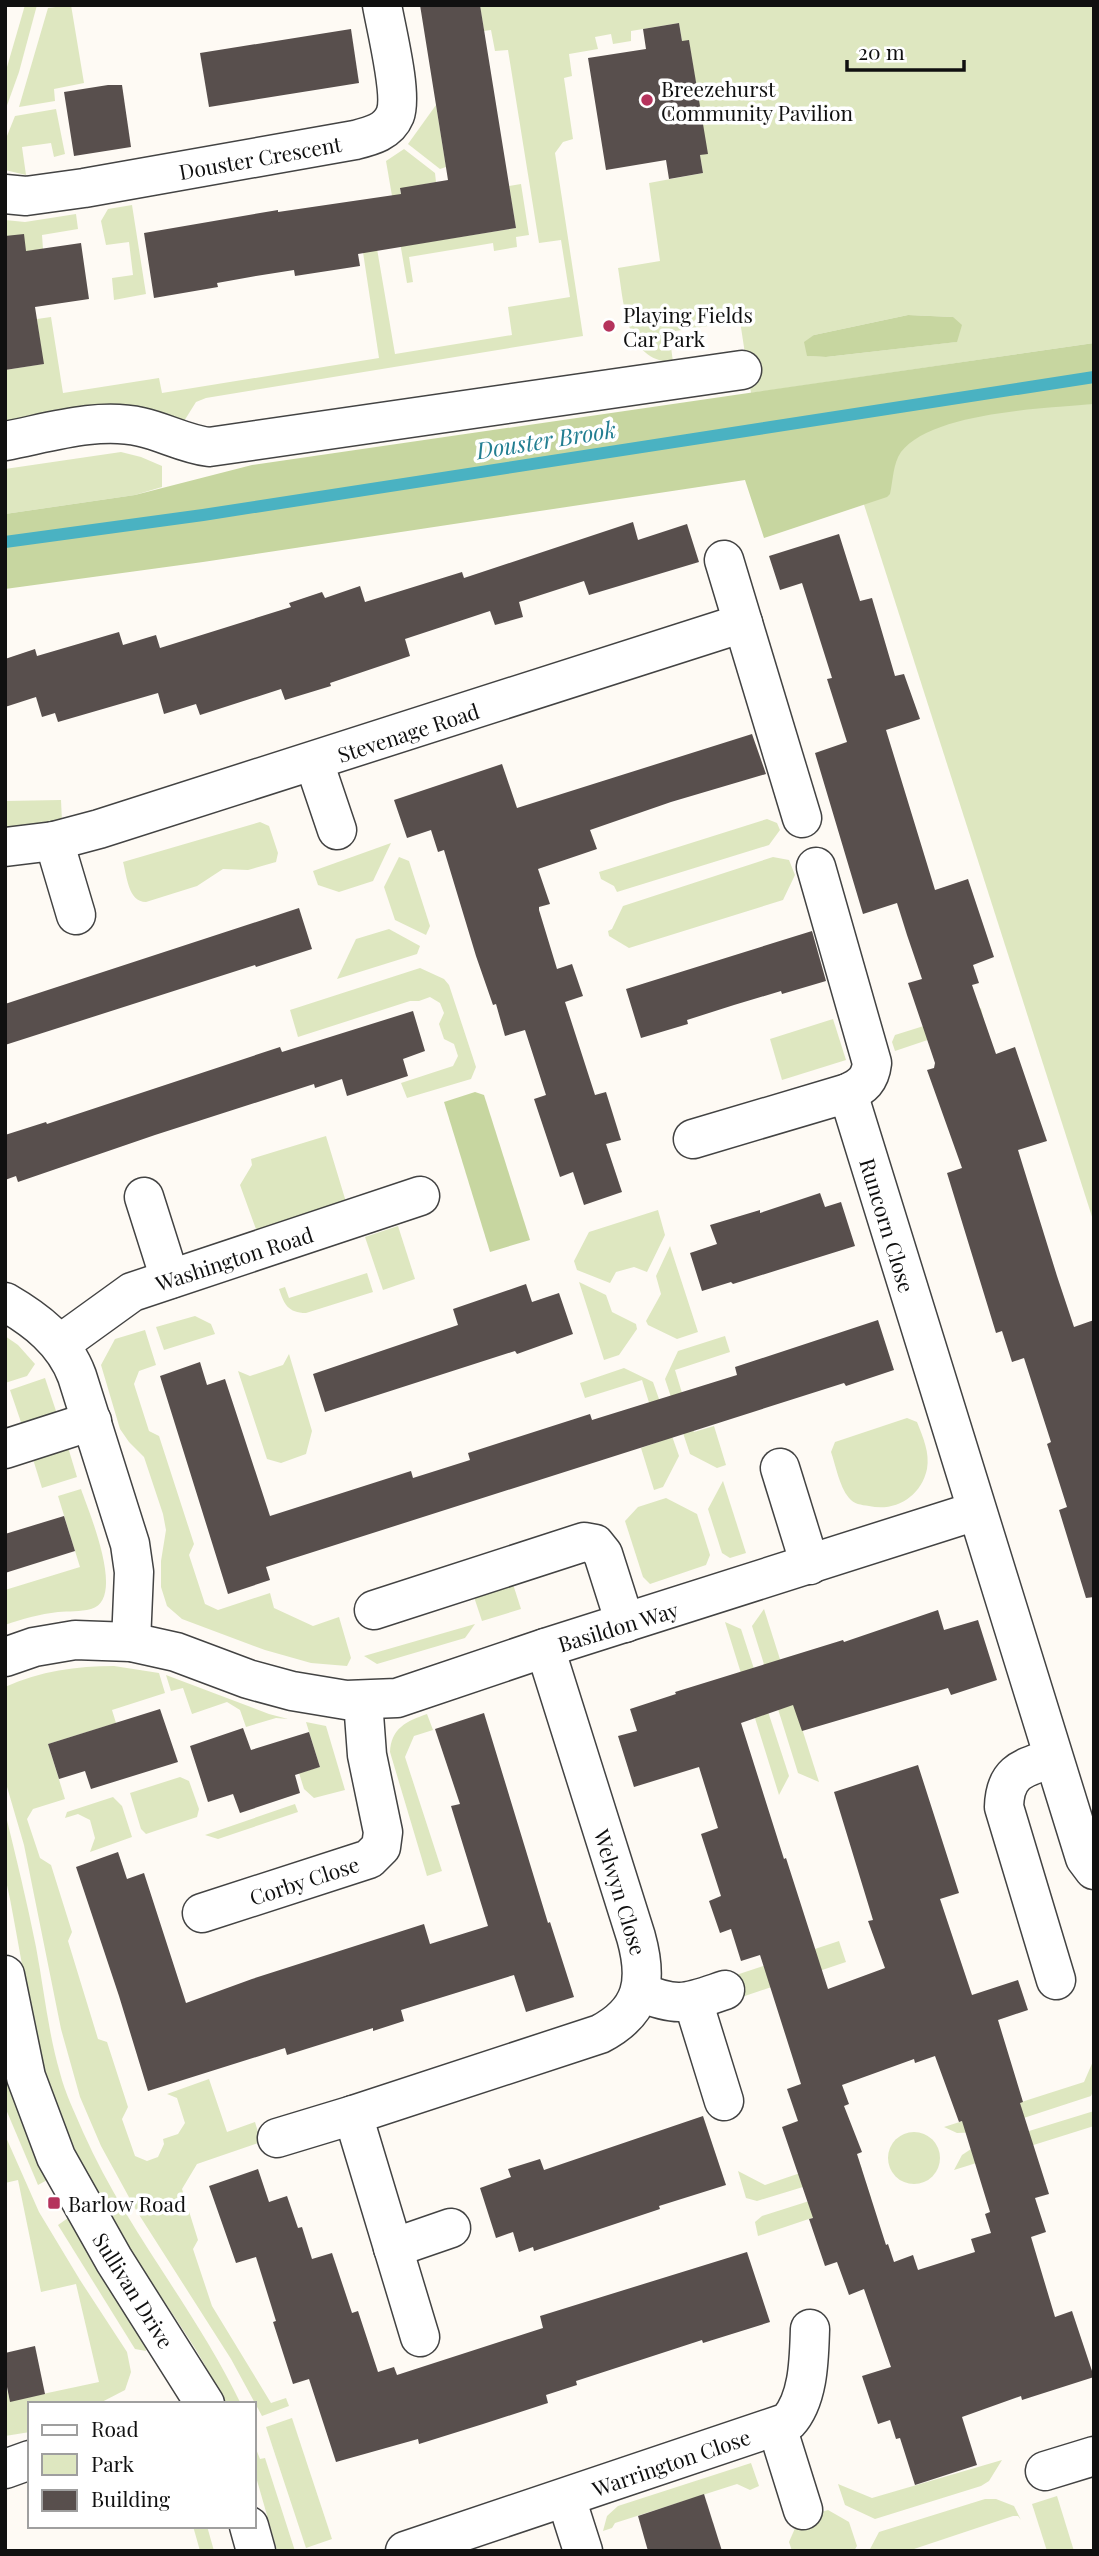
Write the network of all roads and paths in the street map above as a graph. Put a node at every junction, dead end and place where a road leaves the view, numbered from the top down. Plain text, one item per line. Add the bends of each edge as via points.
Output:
1 (382, 5) edge
2 (5, 194) edge
3 (742, 370) dead end
4 (5, 441) edge
5 (723, 560) dead end
6 (743, 623) junction
7 (314, 762) junction
8 (802, 818) dead end
9 (337, 830) dead end
10 (54, 841) junction
11 (5, 847) edge
12 (816, 867) dead end
13 (76, 915) dead end
14 (848, 1093) junction
15 (693, 1139) dead end
16 (420, 1196) dead end
17 (144, 1197) dead end
18 (170, 1279) junction
19 (5, 1302) edge
20 (60, 1344) junction
21 (92, 1421) junction
22 (5, 1449) edge
23 (780, 1468) dead end
24 (976, 1511) junction
25 (810, 1565) junction
26 (374, 1610) dead end
27 (625, 1623) junction
28 (131, 1642) junction
29 (545, 1648) junction
30 (5, 1657) edge
31 (363, 1701) junction
32 (1052, 1758) junction
33 (1094, 1870) edge
34 (202, 1913) dead end
35 (1056, 1980) dead end
36 (6, 1985) edge
37 (639, 1992) junction
38 (724, 2101) dead end
39 (354, 2115) junction
40 (277, 2138) dead end
41 (451, 2228) dead end
42 (393, 2248) junction
43 (810, 2329) dead end
44 (420, 2337) dead end
45 (191, 2399) edge
46 (777, 2427) junction
47 (1094, 2456) edge
48 (28, 2461) edge
49 (5, 2469) edge
50 (1045, 2472) dead end
51 (566, 2498) junction
52 (803, 2510) dead end
53 (250, 2528) edge
54 (256, 2551) edge
55 (405, 2551) edge
56 (583, 2551) edge

1 - 2 street, Douster Crescent via 397,106 390,123 379,133 84,188 26,196
3 - 4 street via 226,446 189,444 141,427 117,424
5 - 6 street
6 - 7 street, Stevenage Road
6 - 8 street
7 - 9 street
7 - 10 street, Stevenage Road
10 - 11 street, Stevenage Road
10 - 13 street
12 - 14 street via 872,1063 870,1077
14 - 15 street
14 - 24 street, Runcorn Close
16 - 18 street, Washington Road
17 - 18 street
18 - 20 street, Washington Road via 132,1292
19 - 20 street
20 - 21 street via 74,1366
21 - 22 street
21 - 28 street via 132,1557
23 - 25 street
24 - 25 street, Basildon Way
24 - 32 street
25 - 27 street, Basildon Way
26 - 27 street via 584,1542 595,1544 603,1554
27 - 29 street, Basildon Way
28 - 30 street, Basildon Way via 75,1640
28 - 31 street, Basildon Way via 176,1652 282,1689
29 - 31 street, Basildon Way via 412,1694
29 - 37 street, Welwyn Close via 638,1945 644,1971
31 - 34 street, Corby Close via 368,1755 383,1825 378,1852 369,1859
32 - 33 street via 1085,1858
32 - 35 street via 1016,1773 1007,1786 1004,1807
36 - 45 street, Sullivan Drive via 26,2077 56,2157
37 - 38 street via 673,2003 709,1995
37 - 39 street, Welwyn Close via 621,2021 600,2034
39 - 40 street, Welwyn Close
39 - 42 street
41 - 42 street
42 - 44 street
43 - 46 street, Warrington Close via 808,2368 796,2410 788,2422
46 - 51 street, Warrington Close
46 - 52 street, Warrington Close
47 - 50 street
48 - 49 street
51 - 55 street, Warrington Close
51 - 56 street, Warrington Close
53 - 54 street

